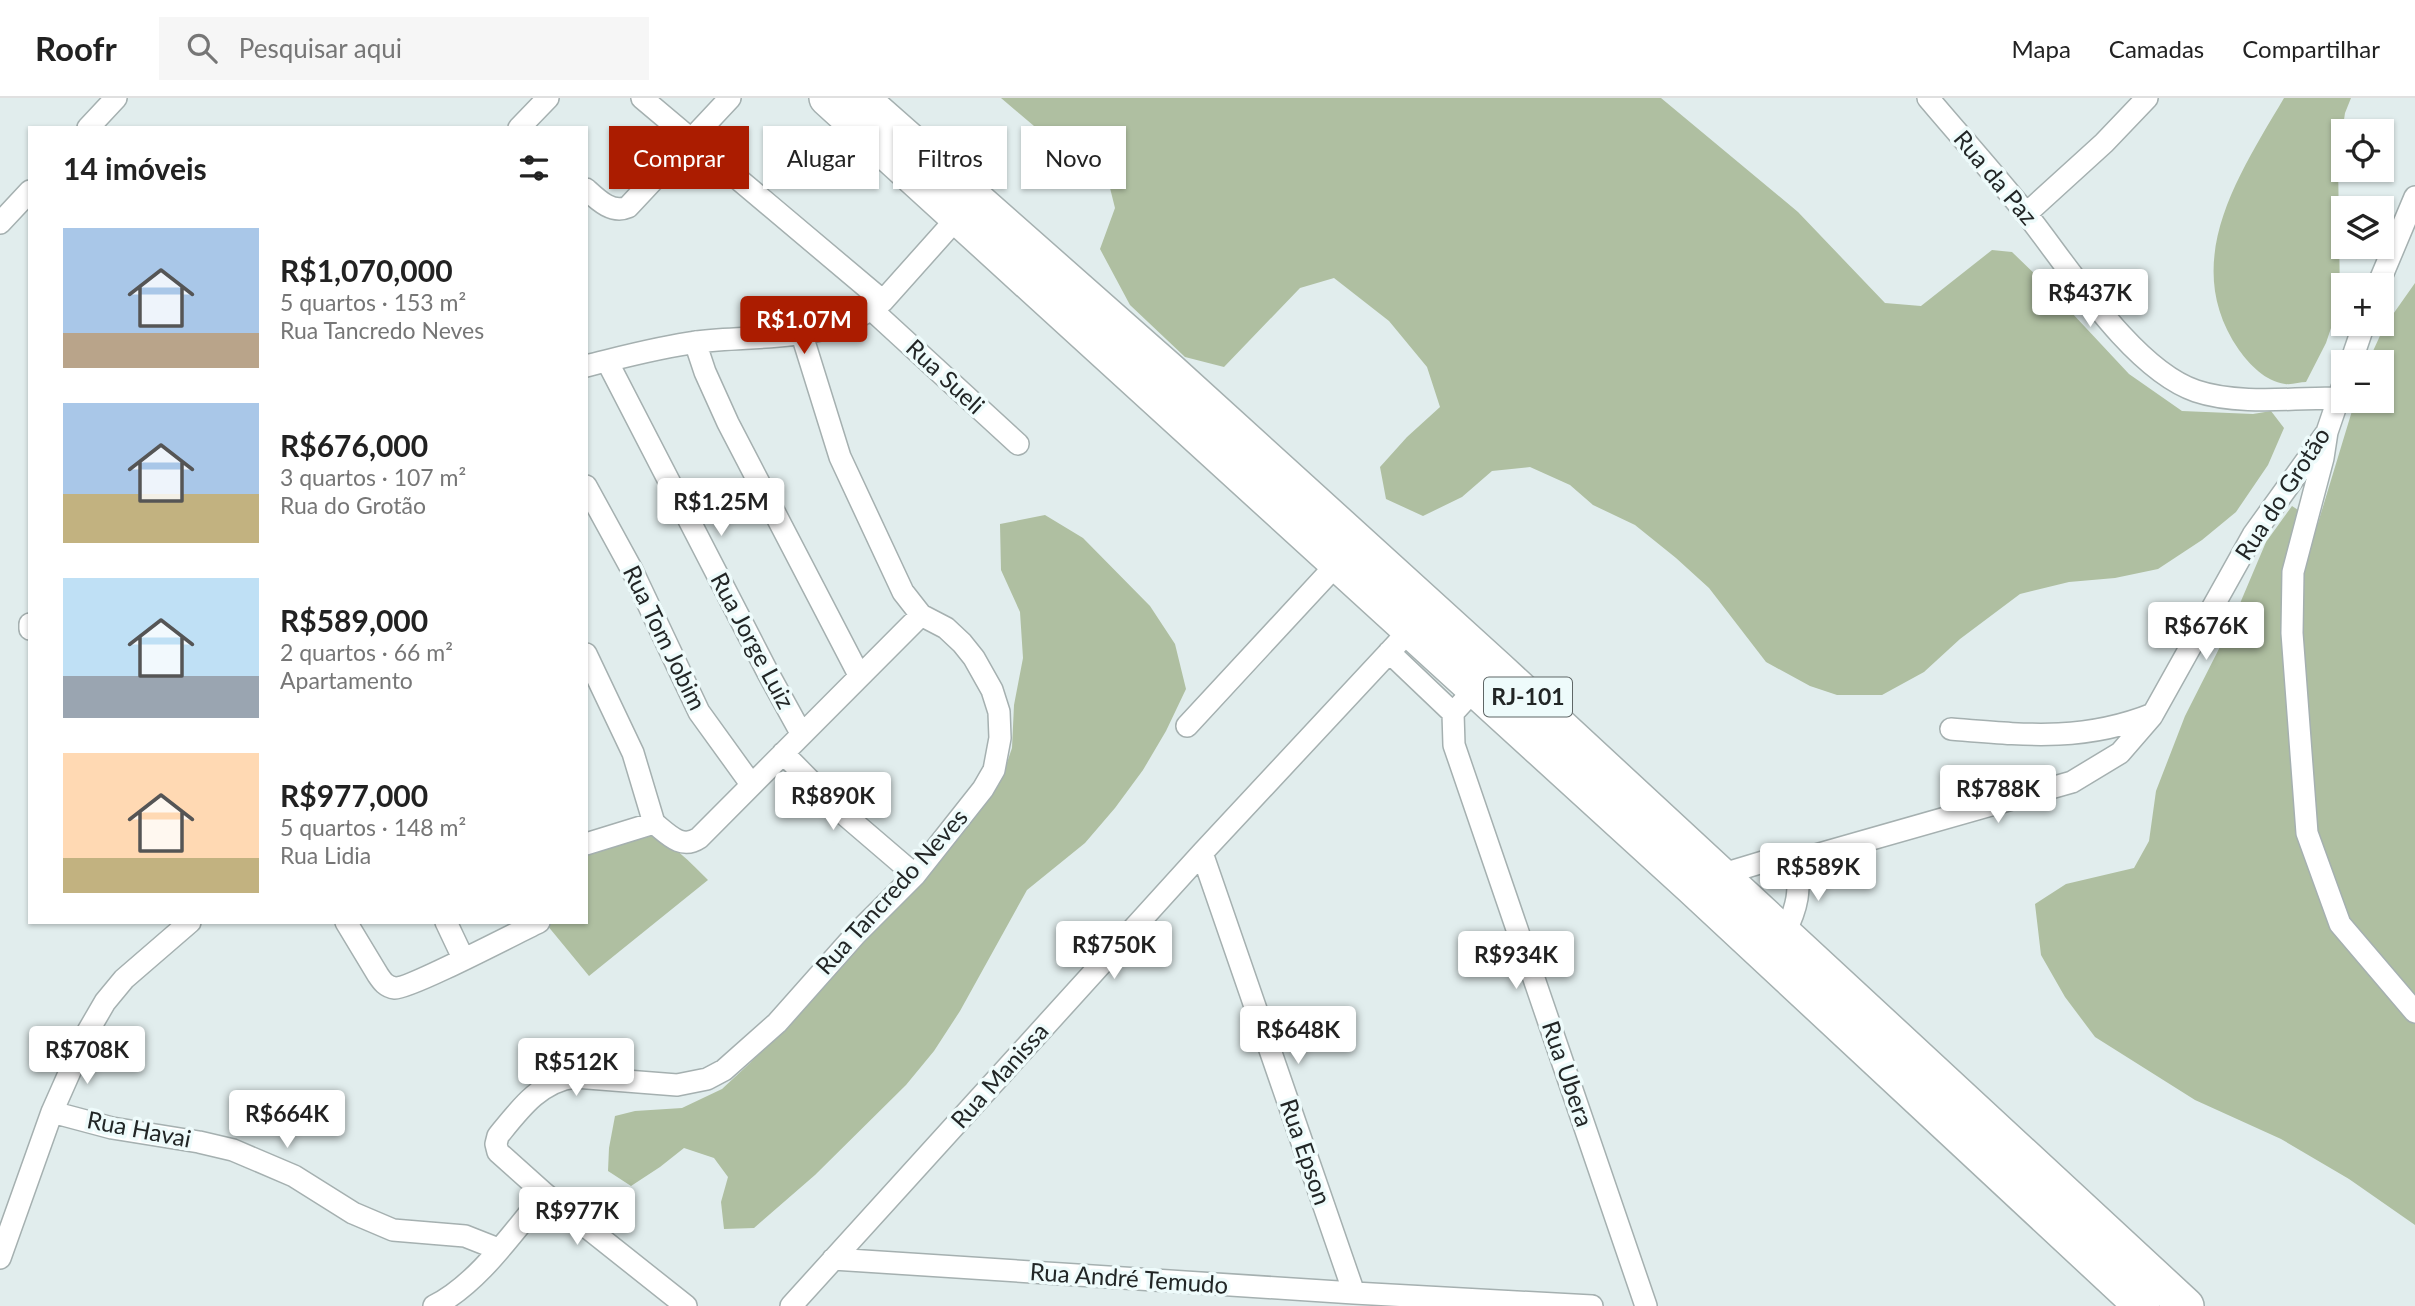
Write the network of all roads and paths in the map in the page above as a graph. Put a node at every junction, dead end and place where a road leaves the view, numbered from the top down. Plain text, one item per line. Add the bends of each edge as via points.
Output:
1 (116, 98) edge
2 (548, 98) edge
3 (642, 98) edge
4 (730, 98) edge
5 (827, 98) edge
6 (861, 98) edge
7 (1928, 98) edge
8 (2147, 98) edge
9 (91, 126) edge
10 (521, 126) edge
11 (673, 126) edge
12 (704, 126) edge
13 (645, 189) edge
14 (745, 189) edge
15 (588, 190) edge
16 (28, 193) edge
17 (2415, 197) edge
18 (2026, 214) junction
19 (958, 218) junction
20 (0, 223) edge
21 (2383, 273) edge
22 (878, 306) junction
23 (802, 335) junction
24 (695, 342) junction
25 (596, 363) edge
26 (2331, 392) edge
27 (2333, 413) edge
28 (2327, 432) junction
29 (1018, 444) dead end
30 (588, 490) edge
31 (1337, 564) junction
32 (921, 615) junction
33 (1399, 642) junction
34 (588, 658) edge
35 (859, 675) junction
36 (1464, 701) junction
37 (2153, 714) junction
38 (1187, 726) dead end
39 (1951, 729) dead end
40 (801, 733) junction
41 (783, 753) junction
42 (751, 784) junction
43 (654, 822) junction
44 (588, 843) edge
45 (1202, 853) junction
46 (1798, 860) junction
47 (915, 875) junction
48 (1720, 875) junction
49 (188, 924) edge
50 (347, 924) edge
51 (447, 924) edge
52 (535, 924) edge
53 (1783, 934) junction
54 (463, 958) junction
55 (2415, 1012) edge
56 (52, 1112) junction
57 (545, 1195) junction
58 (498, 1249) junction
59 (0, 1258) edge
60 (833, 1259) junction
61 (1354, 1293) junction
62 (434, 1306) edge
63 (686, 1306) edge
64 (791, 1306) edge
65 (1592, 1306) edge
66 (1647, 1306) edge
67 (2142, 1306) edge
68 (2186, 1306) edge

1 - 9 street
2 - 10 street
3 - 11 street, Rua Sueli
4 - 12 street
5 - 19 main road, RJ-101
6 - 48 main road, RJ-101 via 1169,370
7 - 18 street, Rua da Paz
8 - 18 street
13 - 15 street via 619,211
14 - 22 street, Rua Sueli
16 - 20 street
17 - 21 street
18 - 26 street, Rua da Paz via 2122,336 2170,378 2195,391 2225,397
19 - 22 street
19 - 31 main road, RJ-101
22 - 23 street via 824,331
22 - 29 street, Rua Sueli
23 - 24 street
23 - 32 street, Rua Tancredo Neves via 840,457 903,592
24 - 25 street
24 - 35 street via 728,423
25 - 40 street, Rua Jorge Luiz
27 - 28 street, Rua do Grotão
28 - 37 street, Rua do Grotão via 2253,535
28 - 55 street via 2293,572 2292,633 2307,833 2340,924
30 - 42 street, Rua Tom Jobim via 699,712
31 - 33 main road, RJ-101
31 - 38 street
32 - 35 street
32 - 47 street, Rua Tancredo Neves via 946,628 974,658 992,690 1000,738 994,770 983,789
33 - 36 main road, RJ-101
33 - 45 street, Rua Manissa
34 - 43 street via 633,753
35 - 40 street
36 - 66 street, Rua Ubera via 1454,745
36 - 67 main road, RJ-101 via 1945,1120
37 - 39 street via 2074,735
37 - 46 street, Rua do Grotão via 2120,753 2073,782
40 - 41 street
41 - 42 street
41 - 47 street via 838,809
42 - 43 street via 691,843 683,844
43 - 44 street
45 - 60 street, Rua Manissa
45 - 61 street, Rua Epson
46 - 48 street, Rua do Grotão via 1763,862
46 - 53 street via 1796,911
47 - 57 street, Rua Tancredo Neves via 777,1023 724,1070 677,1086 575,1077 550,1083 537,1093 496,1144 498,1152
48 - 53 main road, RJ-101
49 - 56 street via 124,979 105,1002
50 - 54 street via 388,987 399,988
51 - 54 street
52 - 54 street
53 - 68 main road, RJ-101
56 - 58 street, Rua Havai via 233,1150 294,1176 353,1213 393,1230 465,1236
56 - 59 street
57 - 58 street
57 - 63 street
58 - 62 street via 451,1298
60 - 61 street, Rua André Temudo
60 - 64 street, Rua Manissa
61 - 65 street, Rua André Temudo

